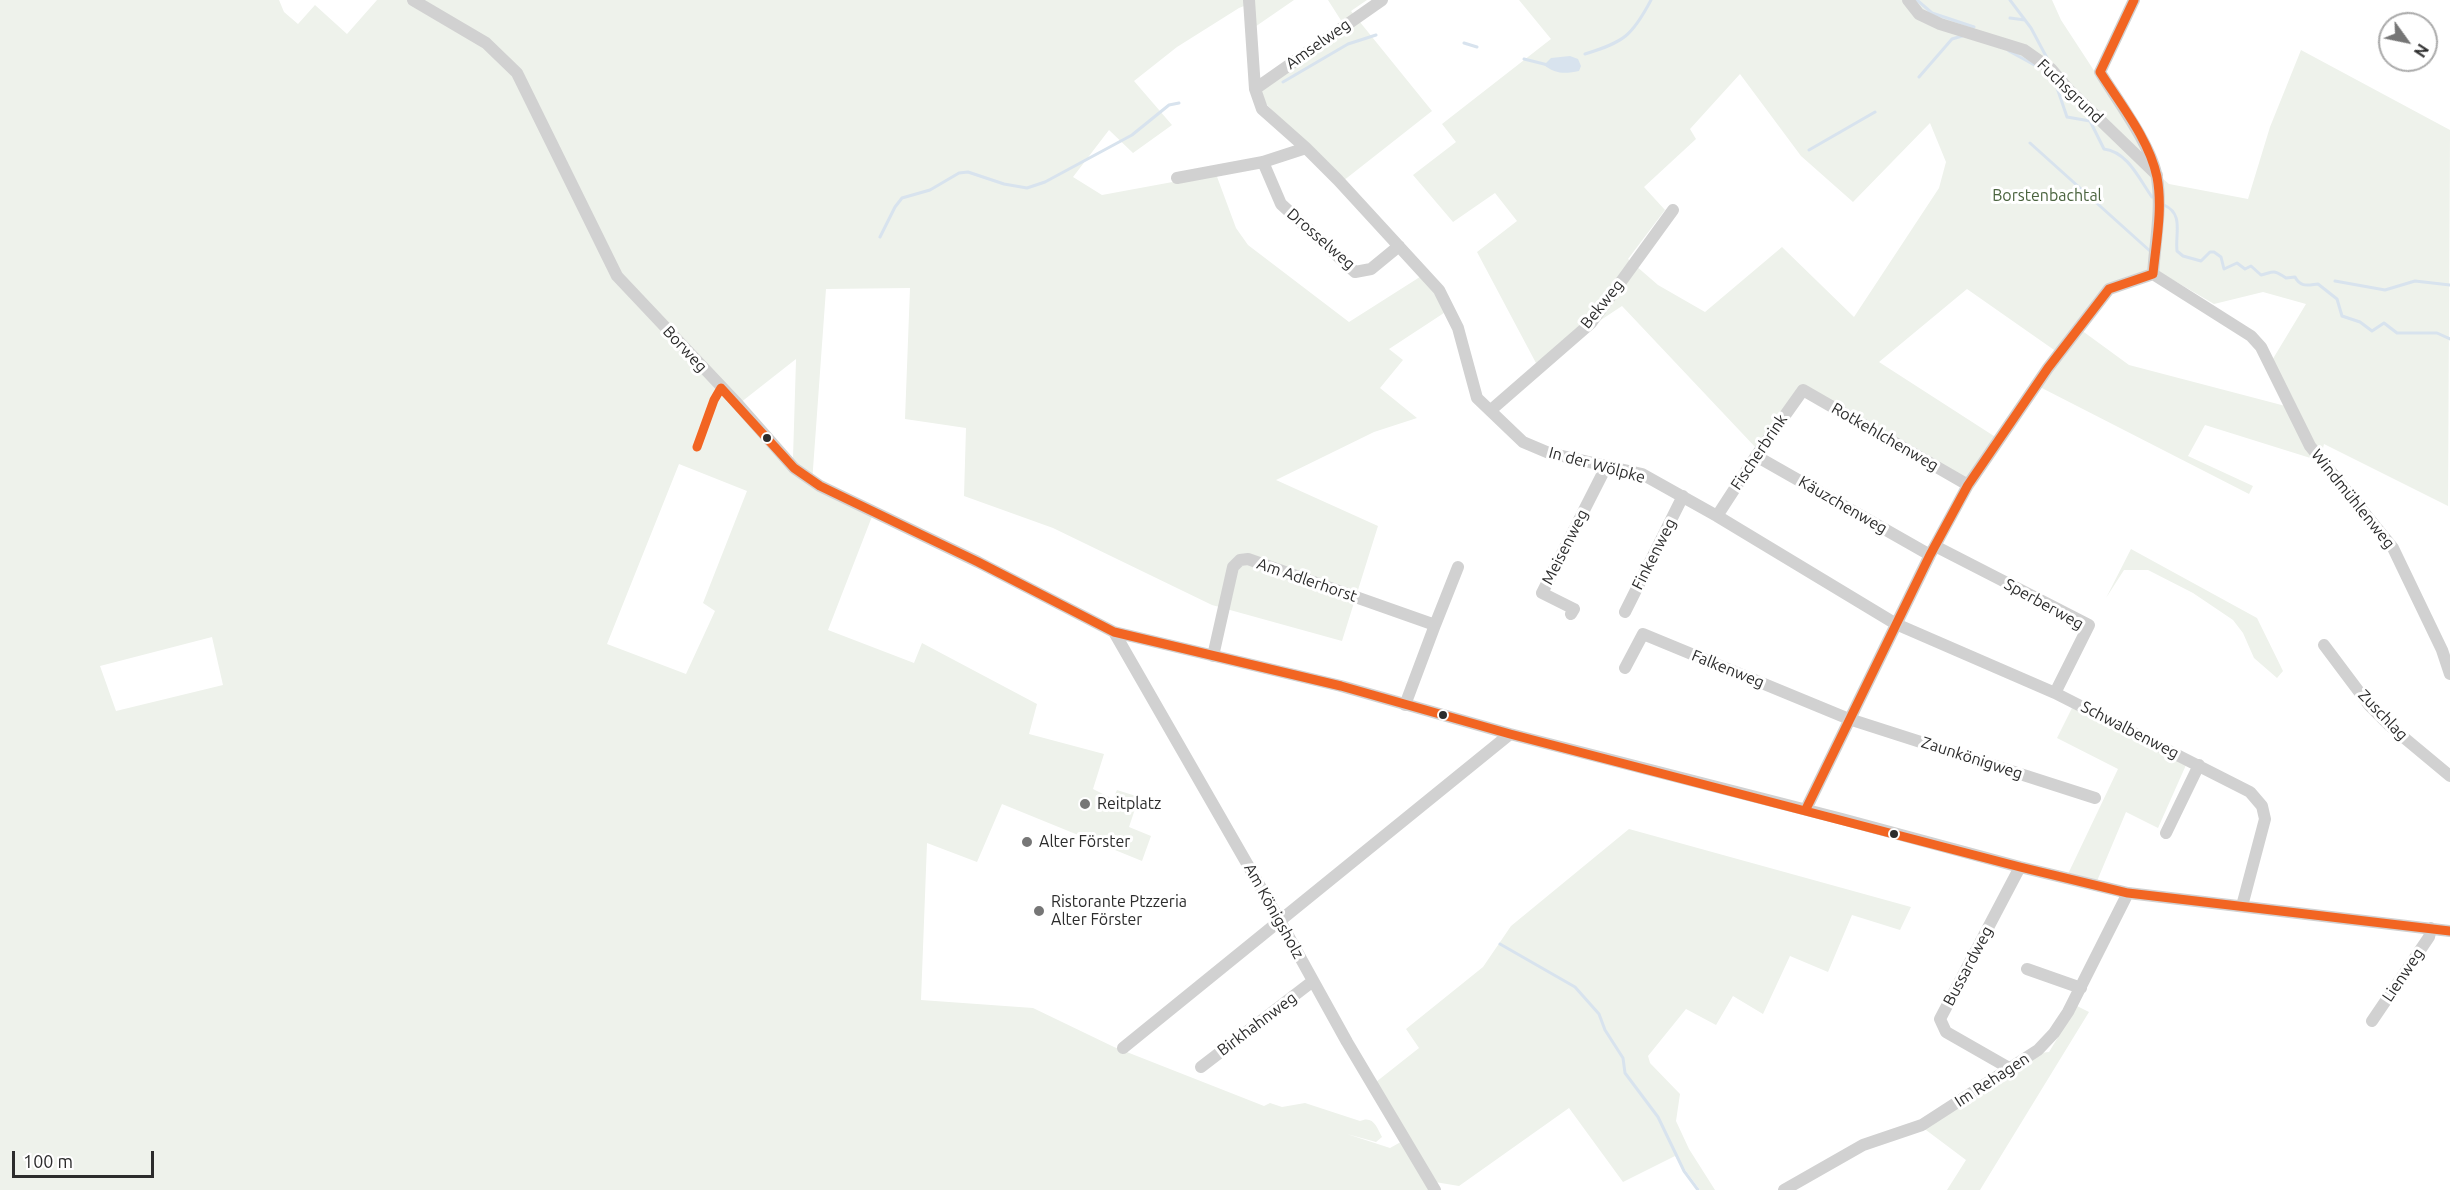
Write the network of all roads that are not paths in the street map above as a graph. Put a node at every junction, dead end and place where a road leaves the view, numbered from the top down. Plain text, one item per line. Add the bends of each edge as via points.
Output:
1 (413, 0) edge
2 (1249, 0) edge
3 (1382, 0) edge
4 (1908, 0) edge
5 (2134, 0) edge
6 (1255, 88) junction
7 (1305, 148) junction
8 (1263, 162) junction
9 (2157, 175) junction
10 (1177, 178) dead end
11 (1673, 210) dead end
12 (1399, 246) junction
13 (2153, 274) junction
14 (1803, 390) joint
15 (1491, 410) junction
16 (1756, 456) junction
17 (1607, 465) junction
18 (1968, 485) junction
19 (1683, 496) junction
20 (1717, 516) junction
21 (1933, 551) junction
22 (1458, 567) dead end
23 (1624, 612) dead end
24 (1571, 614) dead end
25 (1896, 624) junction
26 (1435, 625) junction
27 (1114, 632) junction
28 (2324, 645) dead end
29 (1213, 656) junction
30 (1625, 668) dead end
31 (2450, 674) edge
32 (2055, 693) junction
33 (1406, 705) junction
34 (1849, 719) junction
35 (1510, 734) junction
36 (2199, 765) junction
37 (2450, 776) edge
38 (2094, 798) dead end
39 (1806, 809) junction
40 (2166, 833) dead end
41 (2020, 867) junction
42 (2128, 893) junction
43 (2242, 906) junction
44 (1280, 921) junction
45 (2431, 928) junction
46 (2450, 931) edge
47 (2027, 969) dead end
48 (1313, 981) junction
49 (2081, 988) junction
50 (2372, 1021) dead end
51 (1122, 1048) dead end
52 (1201, 1067) dead end
53 (2009, 1068) junction
54 (1435, 1190) edge
55 (1784, 1190) edge

1 - 27 street, Borweg via 486,43 517,73 616,276 794,468 820,486 978,561
2 - 6 street, In der Wölpke
3 - 6 street, Amselweg
4 - 9 street, Fuchsgrund via 1919,14 1940,24 2033,56 2051,69
5 - 9 street via 2100,72 2142,140
6 - 7 street, In der Wölpke via 1262,109
7 - 8 street
7 - 12 street, In der Wölpke
8 - 10 street
8 - 12 street, Drosselweg via 1281,204 1355,272 1371,269
9 - 13 street
11 - 15 street, Bekweg via 1591,323
12 - 15 street, In der Wölpke via 1426,274 1448,306 1458,328 1476,398
13 - 18 street via 2109,289 2048,368
13 - 31 street, Windmühlenweg via 2251,336 2261,347 2310,446 2393,548
14 - 16 street, Fischerbrink
14 - 18 street, Rotkehlchenweg
15 - 17 street, In der Wölpke via 1523,442 1549,453
16 - 20 street, Fischerbrink
16 - 21 street, Käuzchenweg
17 - 19 street, In der Wölpke via 1642,474
17 - 24 street, Meisenweg via 1542,593 1574,609
18 - 21 street
19 - 20 street, In der Wölpke
19 - 23 street, Finkenweg
20 - 25 street, In der Wölpke
21 - 25 street
21 - 32 street, Sperberweg via 2089,625
22 - 26 street
25 - 32 street, Schwalbenweg
25 - 34 street
26 - 29 street, Am Adlerhorst via 1248,559 1240,560 1233,567
26 - 33 street
27 - 29 street, Borweg
27 - 44 street, Am Königsholz
28 - 37 street, Zuschlag via 2369,705
29 - 33 street, Borweg
30 - 34 street, Falkenweg via 1642,634
32 - 36 street, Schwalbenweg
33 - 35 street, Borweg
34 - 38 street, Zaunkönigweg
34 - 39 street
35 - 39 street, Borweg
35 - 44 street
36 - 40 street
36 - 43 street, Schwalbenweg via 2250,792 2262,806 2265,819
39 - 41 street, Borweg
41 - 42 street, Borweg
41 - 53 street, Bussardweg via 1940,1020 1946,1032
42 - 43 street, Borweg
42 - 49 street, Im Rehagen
43 - 45 street, Borweg
44 - 48 street, Am Königsholz
44 - 51 street
45 - 46 street, Borweg
45 - 50 street, Lienweg via 2429,937
47 - 49 street
48 - 52 street, Birkhahnweg
48 - 54 street, Am Königsholz
49 - 53 street, Im Rehagen via 2054,1033 2038,1050
53 - 55 street, Im Rehagen via 1922,1125 1863,1145

